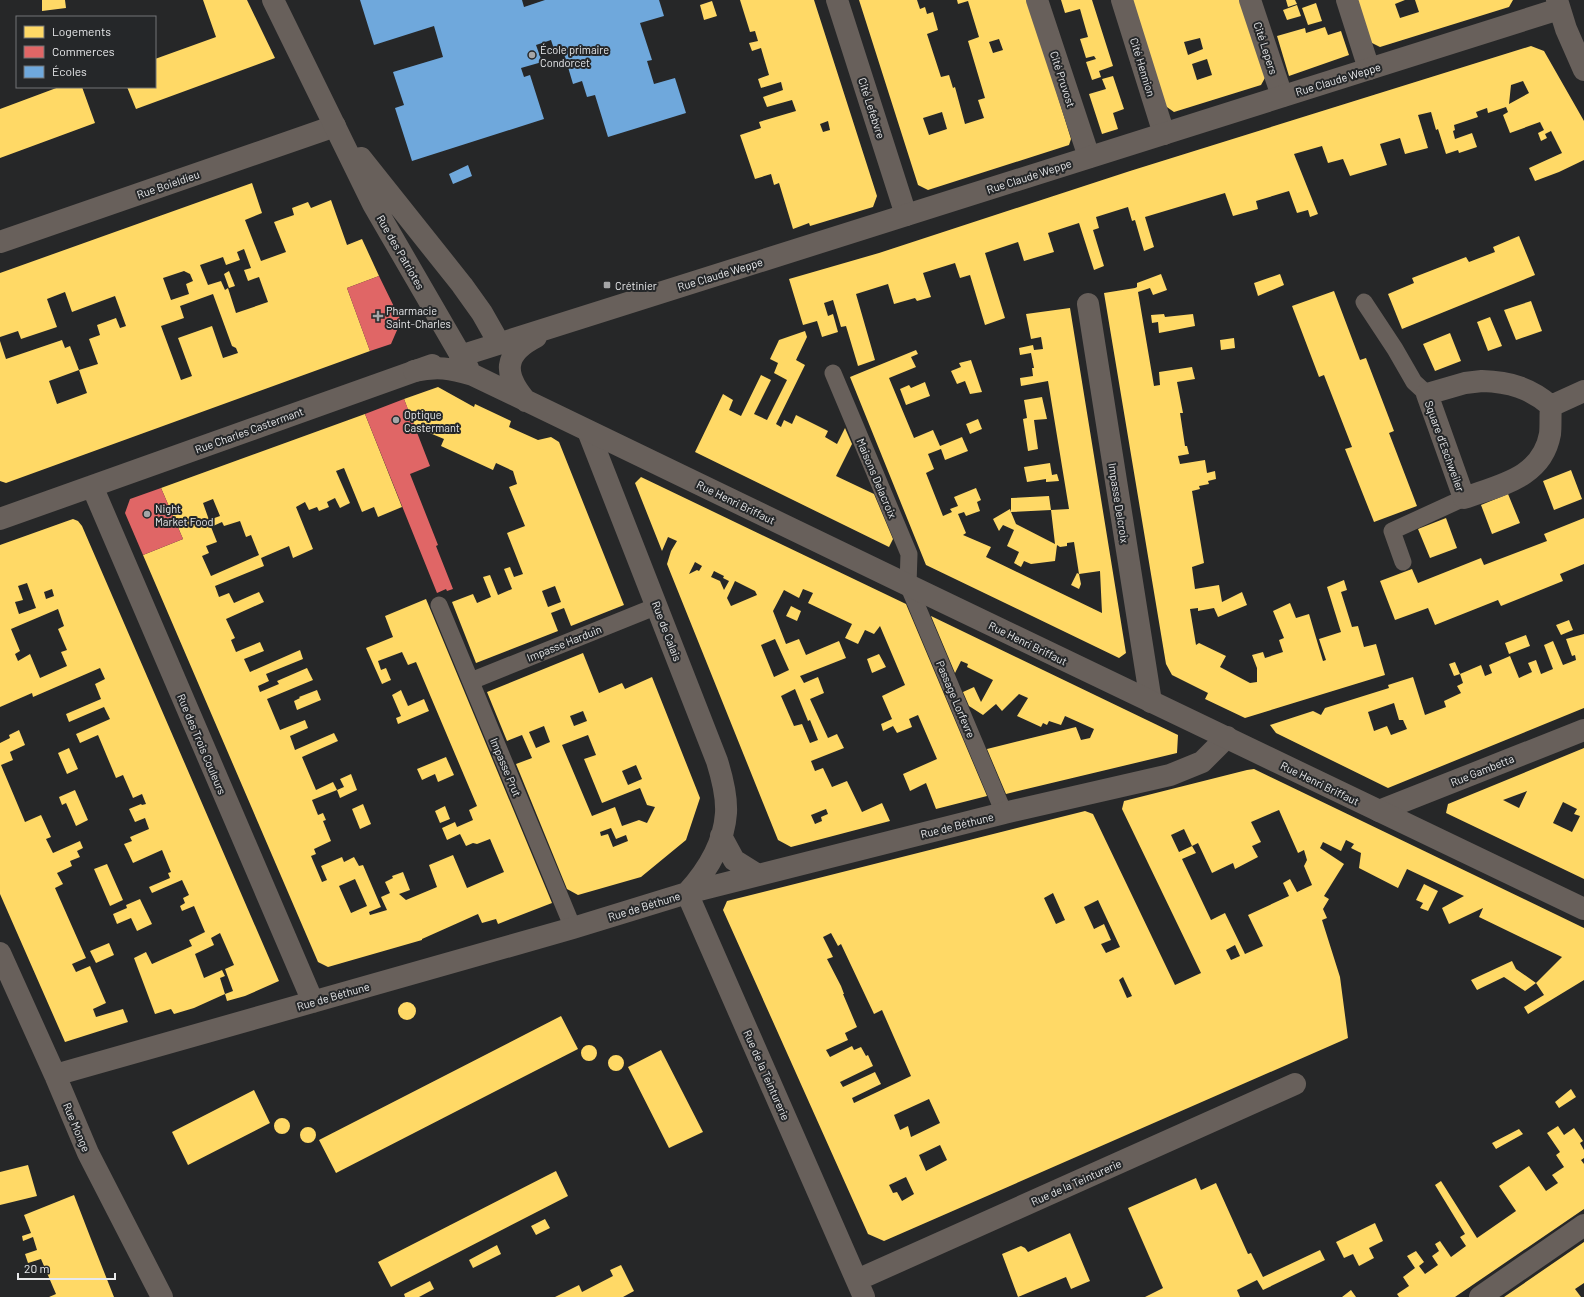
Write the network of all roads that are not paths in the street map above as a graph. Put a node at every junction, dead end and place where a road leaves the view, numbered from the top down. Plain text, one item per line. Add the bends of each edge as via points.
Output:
1 (273, 0) edge
2 (837, 0) edge
3 (1037, 0) edge
4 (1122, 0) edge
5 (1250, 0) edge
6 (1347, 0) edge
7 (1558, 4) edge
8 (1581, 57) edge
9 (1369, 69) junction
10 (1282, 96) junction
11 (335, 126) junction
12 (1164, 134) junction
13 (1089, 157) junction
14 (906, 215) junction
15 (0, 242) edge
16 (1364, 302) dead end
17 (1088, 304) dead end
18 (562, 323) junction
19 (499, 343) junction
20 (460, 356) junction
21 (414, 371) junction
22 (833, 373) dead end
23 (473, 375) junction
24 (1584, 391) edge
25 (1427, 394) junction
26 (526, 401) junction
27 (1551, 406) junction
28 (588, 431) junction
29 (92, 486) junction
30 (1464, 498) junction
31 (0, 519) edge
32 (1403, 562) dead end
33 (908, 585) junction
34 (440, 605) dead end
35 (657, 606) junction
36 (471, 681) junction
37 (1151, 702) junction
38 (1584, 730) edge
39 (1228, 737) junction
40 (1379, 811) junction
41 (1004, 814) junction
42 (721, 836) junction
43 (758, 875) junction
44 (687, 893) junction
45 (1584, 909) edge
46 (573, 928) junction
47 (0, 953) edge
48 (313, 1002) junction
49 (55, 1075) junction
50 (1295, 1084) dead end
51 (1584, 1225) edge
52 (860, 1288) edge
53 (162, 1297) edge
54 (1480, 1297) edge

1 - 11 street, Rue des Patriotes
2 - 14 street, Cité Lefebvre
3 - 13 street, Cité Pruvost
4 - 12 street, Cité Hennion
5 - 10 street, Cité Lepers
6 - 9 street
7 - 8 street
7 - 9 street, Rue Claude Weppe
9 - 10 street, Rue Claude Weppe
10 - 12 street, Rue Claude Weppe
11 - 15 street, Rue Boieldieu
11 - 19 street, Rue des Patriotes via 462,285
11 - 20 street, Rue des Patriotes via 373,204
12 - 13 street, Rue Claude Weppe
13 - 14 street, Rue Claude Weppe
14 - 18 street, Rue Claude Weppe
16 - 25 lane, Square d'Eschweiler via 1414,382
17 - 37 street, Impasse Delcroix
18 - 19 street, Rue Claude Weppe
18 - 26 street via 522,344 511,361 512,380 516,390
19 - 20 street, Rue Charles Castermant
20 - 21 street, Rue Charles Castermant
20 - 23 street, Rue des Patriotes
21 - 23 street, Rue Henri Briffaut via 440,367
21 - 29 street, Rue Charles Castermant
22 - 33 lane, Maisons Delacroix via 909,554
23 - 26 street, Rue Henri Briffaut
24 - 27 street
25 - 27 street, Square d'Eschweiler via 1465,383 1501,381 1538,395
25 - 30 street, Square d'Eschweiler
26 - 28 street, Rue Henri Briffaut
27 - 30 street, Square d'Eschweiler via 1550,434 1538,462 1517,479
28 - 33 street, Rue Henri Briffaut
28 - 35 street, Rue de Calais
29 - 31 street, Rue Charles Castermant
29 - 48 street, Rue des Trois Couleurs
30 - 32 lane, Square d'Eschweiler via 1392,531
33 - 37 street, Rue Henri Briffaut
33 - 41 lane, Passage Lorfevre
34 - 36 lane, Impasse Prut
35 - 36 lane, Impasse Harduin
35 - 42 street, Rue de Calais via 717,760 724,789 726,813
36 - 46 lane, Impasse Prut
37 - 39 street, Rue Henri Briffaut
38 - 40 street, Rue Gambetta
39 - 40 street, Rue Henri Briffaut
39 - 41 street, Rue de Béthune via 1202,762 1170,775
40 - 45 street, Rue Henri Briffaut
41 - 43 street, Rue de Béthune
42 - 43 street via 734,860
42 - 44 street, Rue de Calais via 713,858
43 - 44 street, Rue de Béthune
44 - 46 street, Rue de Béthune
44 - 52 street, Rue de la Teinturerie
46 - 48 street, Rue de Béthune
47 - 49 street, Rue Monge
48 - 49 street, Rue de Béthune
49 - 53 street, Rue Monge via 88,1153
50 - 52 street, Rue de la Teinturerie
51 - 54 street

